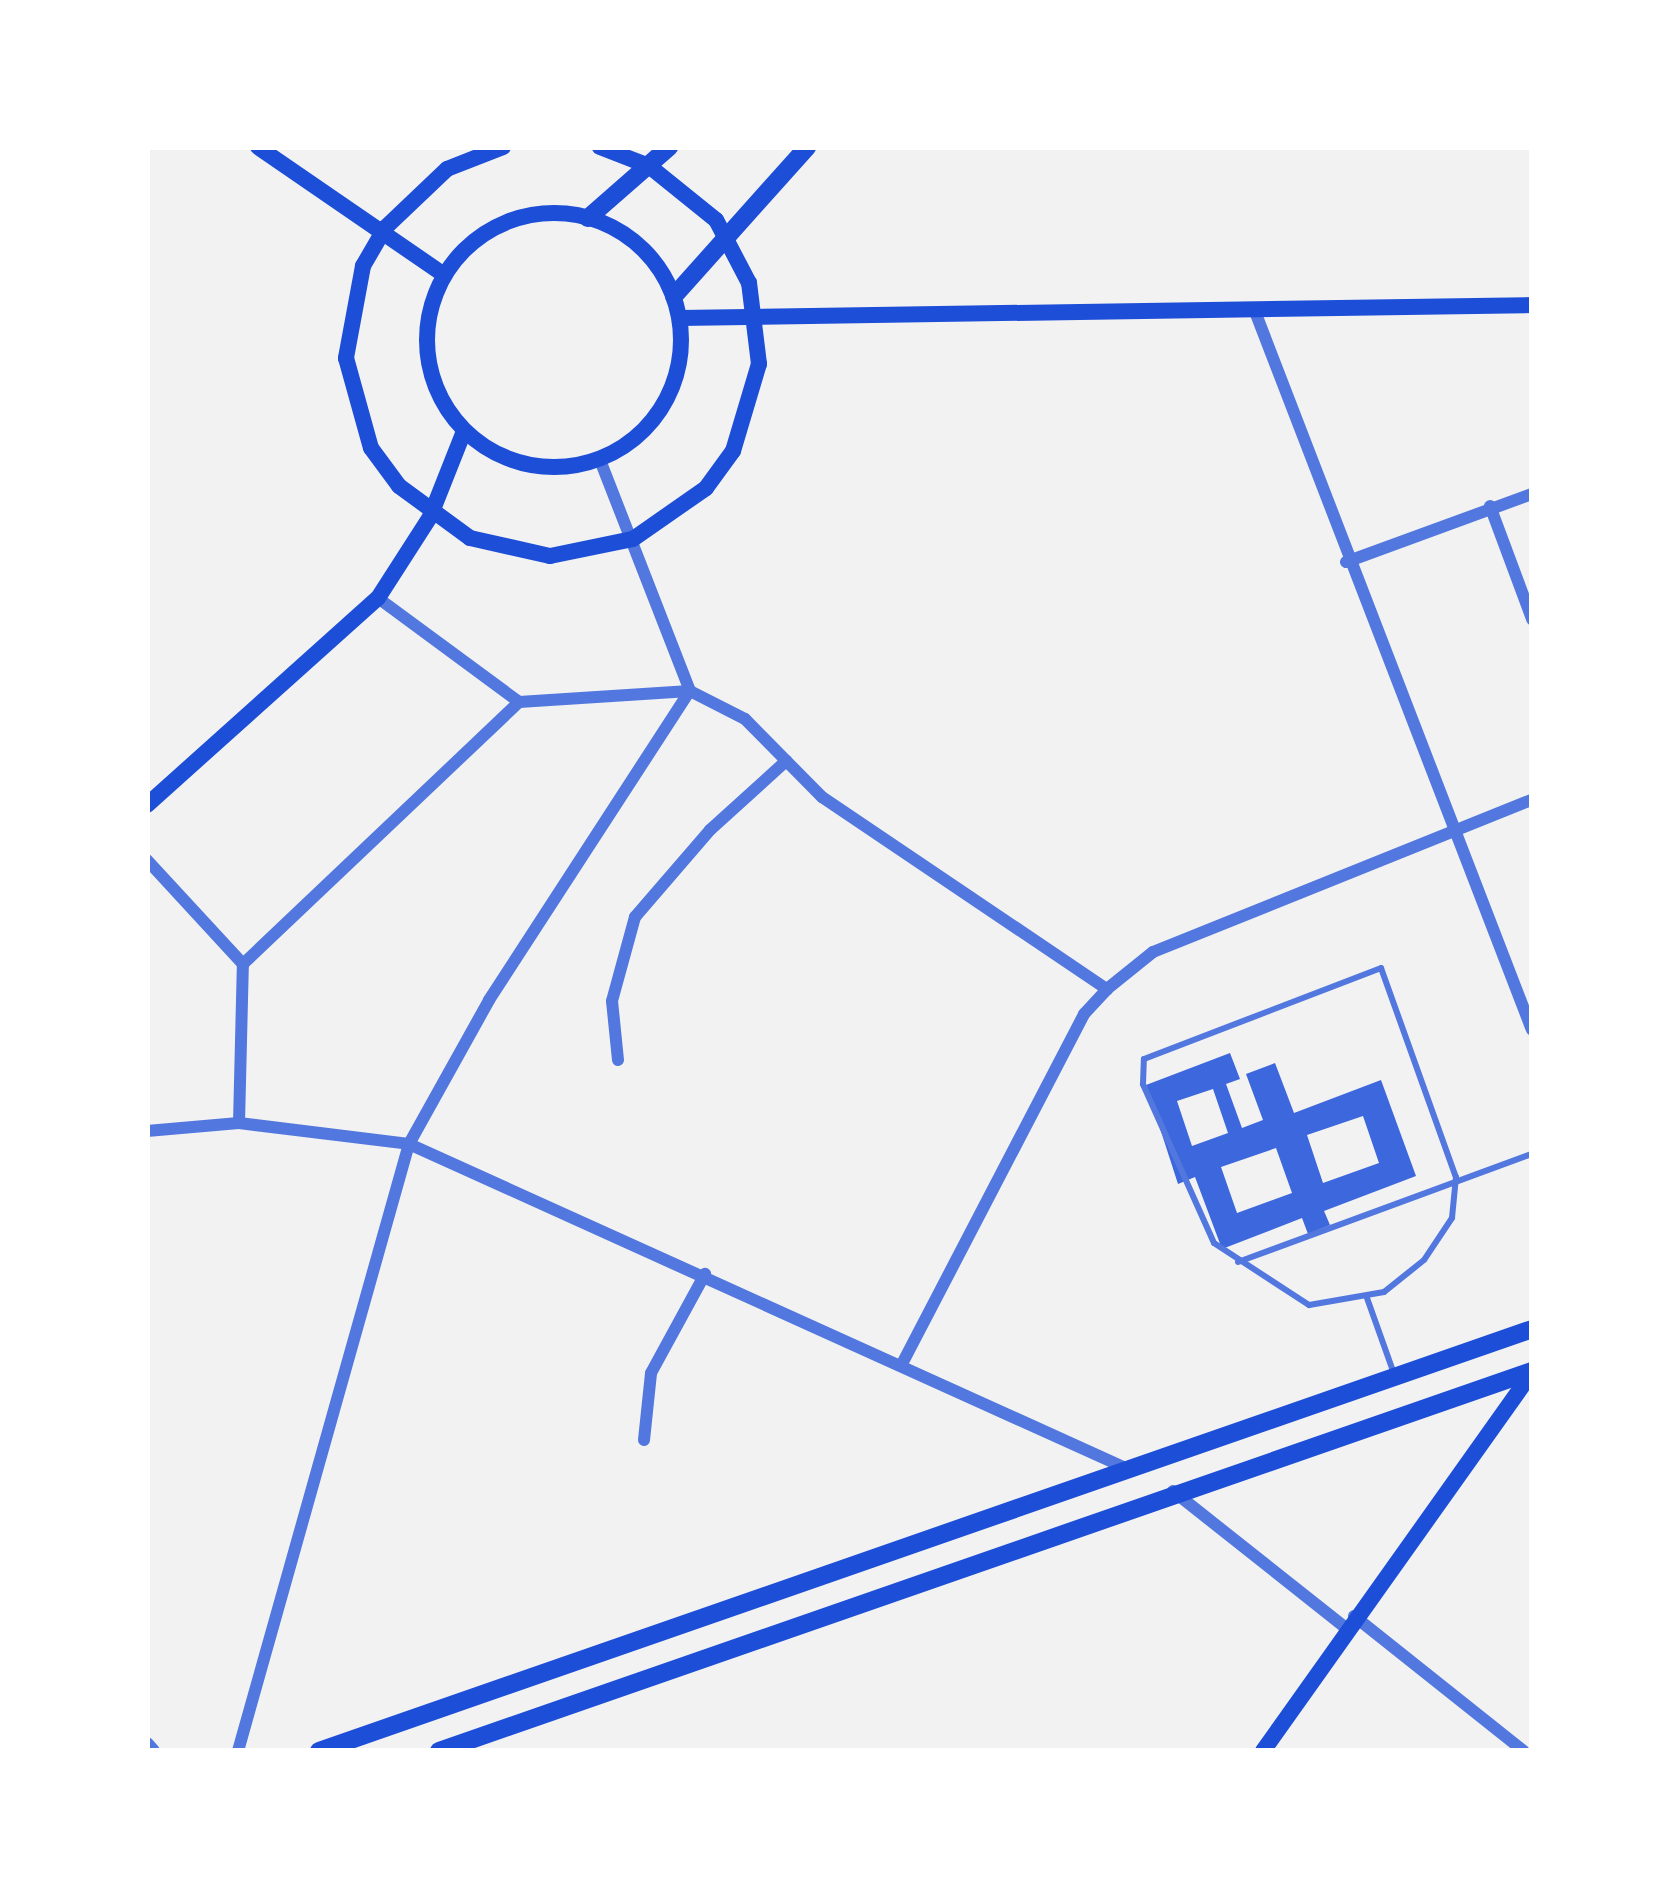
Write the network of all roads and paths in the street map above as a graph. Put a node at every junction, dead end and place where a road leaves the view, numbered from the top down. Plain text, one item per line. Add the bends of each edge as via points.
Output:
1 (258, 147) edge
2 (503, 147) edge
3 (600, 147) edge
4 (668, 147) edge
5 (807, 147) edge
6 (649, 166) junction
7 (588, 218) junction
8 (385, 228) junction
9 (725, 235) junction
10 (444, 275) junction
11 (674, 296) junction
12 (1532, 304) edge
13 (1256, 314) junction
14 (680, 318) junction
15 (758, 318) junction
16 (464, 431) junction
17 (600, 460) junction
18 (1532, 494) edge
19 (1490, 506) junction
20 (430, 517) junction
21 (633, 539) junction
22 (1346, 562) junction
23 (378, 598) junction
24 (1532, 619) edge
25 (690, 691) junction
26 (519, 701) junction
27 (786, 761) junction
28 (1532, 800) edge
29 (147, 806) edge
30 (1457, 832) junction
31 (147, 860) edge
32 (243, 964) junction
33 (1107, 988) junction
34 (1532, 1030) edge
35 (618, 1060) dead end
36 (239, 1123) junction
37 (147, 1131) edge
38 (409, 1144) junction
39 (1532, 1154) edge
40 (1456, 1177) junction
41 (1238, 1262) junction
42 (706, 1274) junction
43 (1367, 1298) junction
44 (1530, 1330) edge
45 (1532, 1360) edge
46 (903, 1362) junction
47 (1532, 1371) edge
48 (1395, 1377) junction
49 (1408, 1412) junction
50 (644, 1440) dead end
51 (1131, 1471) junction
52 (1172, 1490) junction
53 (1350, 1622) junction
54 (238, 1751) edge
55 (319, 1751) edge
56 (439, 1751) edge
57 (1264, 1751) edge
58 (1524, 1751) edge

1 - 8 main road
2 - 8 main road via 448,169
3 - 6 main road
4 - 6 main road
5 - 9 main road
6 - 7 main road
6 - 9 main road via 694,196
7 - 10 main road via 514,219 487,231
7 - 11 main road via 630,237
8 - 10 main road
8 - 20 main road via 363,266 346,358 371,448
9 - 11 main road
9 - 15 main road
10 - 16 main road via 426,340 443,404
11 - 14 main road
12 - 13 main road
13 - 15 main road
13 - 22 street
14 - 15 main road
14 - 17 main road via 680,362 665,404 637,438
15 - 21 main road via 755,386 733,451 689,503
16 - 17 main road via 528,466
16 - 20 main road
17 - 21 street
18 - 19 street
19 - 22 street
19 - 24 street
20 - 21 main road via 470,538 550,556
20 - 23 main road
21 - 25 street
22 - 30 street
23 - 26 street
23 - 29 main road
25 - 26 street
25 - 27 street via 745,719
25 - 38 street via 489,1000
26 - 32 street
27 - 33 street via 822,797
27 - 35 street via 710,830 635,917 612,1001
28 - 30 street
30 - 33 street via 1169,945
30 - 34 street
31 - 32 street
32 - 36 street
33 - 46 street via 1084,1014
36 - 37 street
36 - 38 street
38 - 42 street
38 - 54 street
39 - 40 lane
40 - 41 lane
40 - 41 lane via 1381,968 1178,1040 1144,1059 1143,1084 1214,1243
40 - 43 lane via 1452,1218 1424,1260
41 - 43 lane via 1309,1305
42 - 46 street
42 - 50 street via 650,1372
43 - 48 lane
44 - 45 main road
44 - 48 main road
46 - 51 street
47 - 49 main road
47 - 53 main road
48 - 49 main road
48 - 51 main road
49 - 52 main road
51 - 52 main road
51 - 55 main road
52 - 53 street
52 - 56 main road
53 - 57 main road
53 - 58 street

